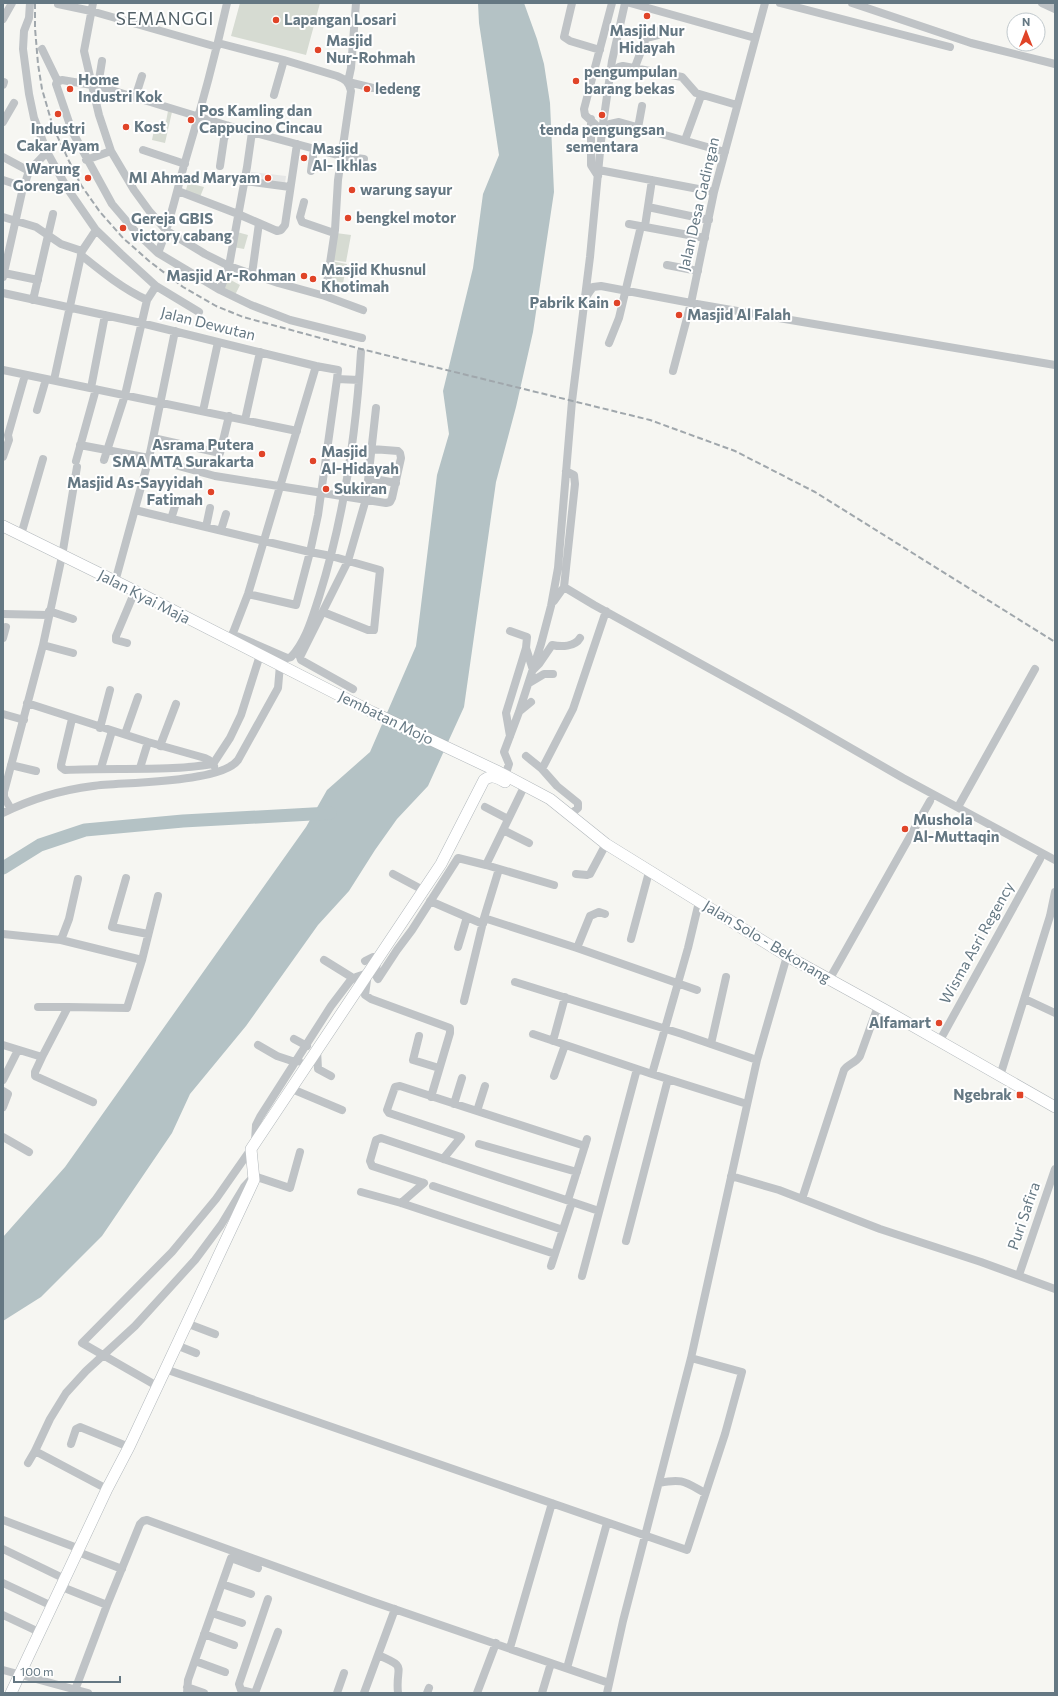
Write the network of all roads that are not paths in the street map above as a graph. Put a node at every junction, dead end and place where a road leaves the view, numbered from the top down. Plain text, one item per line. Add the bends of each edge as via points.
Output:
1 (12, 3) edge
2 (30, 3) edge
3 (227, 3) edge
4 (356, 3) edge
5 (572, 3) edge
6 (612, 3) edge
7 (625, 3) edge
8 (630, 3) edge
9 (765, 3) edge
10 (780, 3) edge
11 (852, 3) edge
12 (1042, 3) edge
13 (58, 4) edge
14 (71, 5) edge
15 (92, 7) edge
16 (1055, 9) edge
17 (3, 19) edge
18 (661, 29) dead end
19 (755, 38) junction
20 (218, 45) junction
21 (950, 47) dead end
22 (42, 48) dead end
23 (600, 50) junction
24 (284, 60) junction
25 (102, 61) dead end
26 (1055, 64) edge
27 (635, 67) junction
28 (142, 76) dead end
29 (609, 78) junction
30 (58, 82) junction
31 (348, 82) junction
32 (95, 85) junction
33 (373, 88) dead end
34 (274, 95) dead end
35 (702, 96) junction
36 (135, 98) junction
37 (14, 103) dead end
38 (737, 105) junction
39 (642, 106) dead end
40 (200, 116) junction
41 (592, 119) junction
42 (3, 122) edge
43 (229, 126) junction
44 (638, 128) junction
45 (602, 131) junction
46 (252, 132) junction
47 (685, 140) junction
48 (297, 144) junction
49 (314, 149) junction
50 (142, 150) dead end
51 (111, 151) junction
52 (47, 152) junction
53 (724, 152) junction
54 (341, 156) junction
55 (3, 157) edge
56 (364, 159) dead end
57 (86, 160) junction
58 (185, 164) junction
59 (220, 166) dead end
60 (29, 171) junction
61 (311, 171) dead end
62 (599, 173) junction
63 (3, 180) edge
64 (652, 180) junction
65 (245, 181) junction
66 (24, 187) junction
67 (290, 187) junction
68 (178, 191) junction
69 (714, 192) junction
70 (304, 202) dead end
71 (648, 207) junction
72 (53, 214) dead end
73 (238, 214) junction
74 (3, 217) edge
75 (15, 220) junction
76 (709, 220) junction
77 (259, 223) junction
78 (629, 224) dead end
79 (643, 226) junction
80 (96, 230) junction
81 (167, 231) junction
82 (334, 233) junction
83 (48, 236) junction
84 (705, 238) junction
85 (81, 253) junction
86 (158, 253) junction
87 (667, 265) dead end
88 (229, 266) junction
89 (698, 271) junction
90 (252, 274) junction
91 (4, 275) edge
92 (38, 280) junction
93 (156, 286) junction
94 (220, 290) junction
95 (626, 291) junction
96 (3, 293) edge
97 (325, 296) junction
98 (585, 297) junction
99 (33, 300) junction
100 (147, 300) junction
101 (691, 303) junction
102 (70, 308) junction
103 (363, 310) dead end
104 (199, 312) dead end
105 (105, 315) junction
106 (141, 323) junction
107 (175, 331) junction
108 (362, 338) dead end
109 (218, 342) junction
110 (608, 342) dead end
111 (260, 352) junction
112 (361, 352) dead end
113 (1055, 365) edge
114 (316, 366) junction
115 (3, 370) edge
116 (673, 371) dead end
117 (25, 375) junction
118 (46, 379) junction
119 (337, 379) junction
120 (54, 380) junction
121 (359, 380) junction
122 (93, 388) junction
123 (125, 395) junction
124 (161, 402) junction
125 (376, 408) dead end
126 (37, 410) dead end
127 (203, 411) junction
128 (229, 416) junction
129 (245, 420) junction
130 (297, 431) junction
131 (153, 438) junction
132 (80, 445) junction
133 (372, 449) junction
134 (108, 450) junction
135 (3, 457) edge
136 (149, 458) junction
137 (43, 459) dead end
138 (104, 460) dead end
139 (566, 471) junction
140 (369, 478) junction
141 (396, 483) junction
142 (279, 487) junction
143 (321, 492) junction
144 (344, 495) junction
145 (366, 499) junction
146 (177, 500) dead end
147 (210, 508) dead end
148 (135, 510) junction
149 (226, 514) dead end
150 (171, 519) junction
151 (3, 526) edge
152 (206, 527) junction
153 (221, 530) junction
154 (21, 535) junction
155 (263, 541) junction
156 (310, 552) junction
157 (62, 556) junction
158 (331, 556) junction
159 (348, 561) junction
160 (115, 582) junction
161 (564, 587) junction
162 (135, 591) junction
163 (248, 594) junction
164 (551, 606) junction
165 (606, 611) junction
166 (323, 612) junction
167 (49, 613) junction
168 (3, 614) edge
169 (73, 619) dead end
170 (6, 627) dead end
171 (510, 630) dead end
172 (231, 637) junction
173 (3, 638) edge
174 (580, 638) dead end
175 (127, 643) dead end
176 (43, 645) junction
177 (526, 648) junction
178 (73, 653) dead end
179 (260, 655) junction
180 (282, 667) junction
181 (1035, 669) dead end
182 (533, 670) junction
183 (553, 674) dead end
184 (529, 683) junction
185 (353, 689) dead end
186 (110, 690) dead end
187 (138, 697) dead end
188 (532, 702) dead end
189 (27, 703) junction
190 (176, 704) dead end
191 (519, 712) junction
192 (3, 714) edge
193 (72, 719) junction
194 (24, 720) junction
195 (100, 728) junction
196 (112, 731) junction
197 (125, 734) junction
198 (511, 737) junction
199 (148, 742) junction
200 (160, 746) junction
201 (526, 756) dead end
202 (213, 764) junction
203 (12, 765) junction
204 (486, 766) joint
205 (101, 768) junction
206 (140, 768) junction
207 (542, 770) junction
208 (36, 771) dead end
209 (218, 772) junction
210 (6, 774) edge
211 (505, 776) junction
212 (522, 791) junction
213 (930, 801) dead end
214 (485, 807) dead end
215 (958, 807) junction
216 (11, 809) junction
217 (3, 813) edge
218 (508, 819) junction
219 (574, 819) junction
220 (503, 830) junction
221 (529, 843) dead end
222 (606, 844) junction
223 (1040, 859) dead end
224 (1055, 860) edge
225 (486, 865) junction
226 (499, 869) junction
227 (649, 872) junction
228 (393, 874) dead end
229 (576, 874) dead end
230 (126, 878) dead end
231 (78, 880) dead end
232 (554, 885) dead end
233 (423, 890) junction
234 (1055, 892) edge
235 (158, 896) dead end
236 (430, 901) junction
237 (699, 902) junction
238 (605, 914) dead end
239 (467, 917) junction
240 (484, 921) junction
241 (1051, 928) edge
242 (3, 934) edge
243 (148, 934) junction
244 (631, 939) dead end
245 (61, 940) junction
246 (458, 947) dead end
247 (577, 948) junction
248 (787, 956) junction
249 (378, 958) junction
250 (142, 960) junction
251 (324, 960) dead end
252 (365, 961) dead end
253 (368, 973) junction
254 (726, 977) dead end
255 (353, 978) junction
256 (829, 980) junction
257 (515, 982) dead end
258 (677, 984) junction
259 (697, 990) dead end
260 (565, 997) junction
261 (1025, 999) junction
262 (464, 1001) dead end
263 (878, 1006) junction
264 (38, 1007) dead end
265 (68, 1007) junction
266 (1055, 1013) edge
267 (666, 1029) junction
268 (533, 1034) dead end
269 (419, 1036) dead end
270 (294, 1039) dead end
271 (554, 1041) junction
272 (939, 1042) junction
273 (711, 1044) junction
274 (3, 1045) edge
275 (258, 1045) dead end
276 (565, 1045) junction
277 (18, 1050) junction
278 (312, 1050) junction
279 (42, 1057) junction
280 (758, 1060) junction
281 (295, 1062) junction
282 (439, 1068) junction
283 (637, 1069) junction
284 (652, 1074) junction
285 (331, 1076) dead end
286 (554, 1076) dead end
287 (1000, 1076) junction
288 (462, 1078) dead end
289 (668, 1079) junction
290 (3, 1080) edge
291 (485, 1086) dead end
292 (292, 1089) junction
293 (3, 1091) edge
294 (431, 1097) junction
295 (93, 1102) dead end
296 (454, 1104) junction
297 (747, 1104) junction
298 (3, 1107) edge
299 (1055, 1107) edge
300 (342, 1110) dead end
301 (477, 1112) junction
302 (3, 1137) edge
303 (479, 1144) dead end
304 (29, 1152) dead end
305 (300, 1152) dead end
306 (253, 1159) junction
307 (443, 1159) junction
308 (1055, 1169) edge
309 (577, 1172) junction
310 (731, 1176) junction
311 (433, 1186) dead end
312 (362, 1192) dead end
313 (802, 1199) junction
314 (570, 1201) junction
315 (401, 1203) junction
316 (599, 1211) junction
317 (563, 1230) junction
318 (626, 1241) dead end
319 (555, 1254) junction
320 (551, 1266) dead end
321 (1020, 1272) dead end
322 (582, 1276) dead end
323 (1055, 1289) edge
324 (186, 1323) junction
325 (215, 1334) dead end
326 (176, 1345) junction
327 (196, 1353) dead end
328 (104, 1356) junction
329 (691, 1358) junction
330 (165, 1369) junction
331 (157, 1386) junction
332 (70, 1444) dead end
333 (129, 1447) junction
334 (35, 1451) junction
335 (28, 1463) dead end
336 (659, 1483) junction
337 (107, 1488) junction
338 (705, 1493) junction
339 (552, 1503) junction
340 (3, 1520) edge
341 (606, 1522) junction
342 (646, 1535) junction
343 (3, 1549) edge
344 (79, 1550) junction
345 (258, 1568) dead end
346 (122, 1569) junction
347 (3, 1583) edge
348 (64, 1583) junction
349 (222, 1584) junction
350 (252, 1594) dead end
351 (268, 1599) dead end
352 (107, 1605) junction
353 (52, 1606) junction
354 (395, 1609) junction
355 (212, 1613) junction
356 (3, 1615) edge
357 (242, 1623) dead end
358 (39, 1632) junction
359 (278, 1632) dead end
360 (204, 1634) junction
361 (496, 1643) junction
362 (234, 1645) dead end
363 (510, 1648) junction
364 (378, 1655) junction
365 (195, 1661) junction
366 (552, 1663) junction
367 (567, 1668) junction
368 (3, 1670) edge
369 (225, 1672) dead end
370 (344, 1673) dead end
371 (20, 1674) junction
372 (609, 1683) junction
373 (72, 1690) edge
374 (187, 1690) edge
375 (11, 1693) edge
376 (88, 1693) edge
377 (204, 1693) edge
378 (254, 1693) edge
379 (337, 1693) edge
380 (364, 1693) edge
381 (398, 1693) edge
382 (477, 1693) edge
383 (542, 1693) edge
384 (607, 1693) edge

1 - 17 street
2 - 52 street via 23,49 34,118
3 - 20 street
4 - 31 street
5 - 23 street via 564,37
6 - 23 street
7 - 29 street
8 - 19 street
9 - 19 street, Jalan Desa Gadingan
10 - 21 street
11 - 26 street via 971,43
12 - 16 street
13 - 14 street
14 - 15 street
15 - 20 street
15 - 32 street via 84,50
18 - 27 street via 658,35 646,38
19 - 38 street, Jalan Desa Gadingan
20 - 24 street
20 - 40 street
22 - 30 street
23 - 41 street via 584,109 585,114
24 - 31 street via 344,78
24 - 34 street
25 - 32 street
27 - 29 street via 619,67
27 - 35 street via 682,77 693,91
28 - 36 street
29 - 45 street
30 - 32 street via 62,80
30 - 57 street via 57,87 72,131
31 - 33 street
31 - 54 street via 351,91
32 - 36 street
32 - 51 street via 104,134
35 - 38 street
35 - 47 street
36 - 40 street
37 - 42 street
38 - 53 street, Jalan Desa Gadingan
39 - 44 street
40 - 43 street
40 - 58 street
41 - 45 street
41 - 62 street via 591,166
43 - 46 street
43 - 59 street via 224,139
44 - 45 street via 614,123
44 - 47 street
45 - 62 street
46 - 48 street
46 - 65 street
47 - 53 street
48 - 49 street
48 - 67 street
49 - 54 street
49 - 61 street
50 - 58 street
51 - 57 street
51 - 81 street via 134,190
52 - 60 street
52 - 80 street via 67,188
53 - 69 street, Jalan Desa Gadingan
54 - 56 street
54 - 82 street
55 - 60 street
57 - 86 street via 112,204
58 - 68 street
60 - 66 street
62 - 64 street
62 - 98 street
63 - 66 street
64 - 69 street
64 - 71 street
65 - 67 street
65 - 73 street
66 - 75 street
67 - 77 street via 285,225 281,230 277,231
68 - 73 street
68 - 81 street
69 - 76 street, Jalan Desa Gadingan
70 - 82 street via 300,217 302,222
71 - 76 street
71 - 79 street
72 - 83 street
73 - 77 street
73 - 88 street
74 - 75 street
75 - 83 street via 36,227
75 - 91 street
76 - 84 street, Jalan Desa Gadingan
77 - 90 street
78 - 79 street
79 - 84 street
79 - 95 street
80 - 85 street
80 - 93 street
81 - 86 street
81 - 88 street
82 - 97 street
83 - 85 street
83 - 92 street
84 - 89 street, Jalan Desa Gadingan
85 - 100 street via 121,286
85 - 102 street
86 - 94 street
87 - 89 street
88 - 90 street
88 - 94 street
89 - 101 street, Jalan Desa Gadingan
90 - 97 street via 278,284
91 - 92 street
92 - 99 street
93 - 100 street
93 - 104 street
94 - 108 street via 251,306 290,320
95 - 98 street via 597,286
95 - 101 street
95 - 110 street via 619,318
96 - 99 street, Jalan Dewutan
97 - 103 street
98 - 139 street
99 - 102 street, Jalan Dewutan
100 - 106 street
101 - 113 street
101 - 116 street, Jalan Desa Gadingan
102 - 105 street, Jalan Dewutan
102 - 120 street
105 - 106 street, Jalan Dewutan
105 - 122 street
106 - 107 street, Jalan Dewutan
106 - 123 street
107 - 109 street, Jalan Dewutan
107 - 124 street
109 - 111 street, Jalan Dewutan
109 - 127 street
111 - 114 street, Jalan Dewutan
111 - 129 street
112 - 121 street
114 - 119 street, Jalan Dewutan via 338,370
114 - 130 street
115 - 117 street
117 - 118 street
117 - 135 street
118 - 120 street
118 - 126 street
119 - 121 street
119 - 143 street
120 - 122 street
121 - 144 street
122 - 123 street
122 - 132 street
123 - 124 street
123 - 134 street
124 - 127 street
124 - 131 street
125 - 133 street
127 - 128 street
128 - 129 street
128 - 131 street via 220,454
129 - 130 street
130 - 142 street
131 - 136 street
132 - 134 street
132 - 157 street
133 - 140 street
133 - 141 street via 400,453
134 - 136 street
134 - 138 street
136 - 142 street via 215,476
136 - 148 street
137 - 154 street
139 - 161 street via 574,475 575,484
139 - 164 street via 558,568
140 - 141 street
140 - 145 street
141 - 145 street via 390,502
142 - 143 street
142 - 155 street
143 - 144 street
143 - 156 street
144 - 145 street
144 - 158 street
145 - 159 street
146 - 150 street
147 - 152 street
148 - 150 street
148 - 160 street
149 - 153 street
150 - 152 street
151 - 154 main road, Jalan Kyai Maja
152 - 153 street
153 - 155 street
154 - 157 main road, Jalan Kyai Maja
155 - 156 street
155 - 163 street
156 - 158 street
156 - 163 street via 296,605
157 - 160 main road, Jalan Kyai Maja
157 - 167 street
158 - 159 street
158 - 172 street via 311,622 304,639 291,657
159 - 166 street
159 - 166 street via 381,571 374,630
160 - 162 main road, Jalan Kyai Maja
161 - 164 street
161 - 165 street
162 - 172 main road, Jalan Kyai Maja
162 - 175 street via 116,636 116,640
163 - 172 street
164 - 182 street
165 - 207 street via 573,710
165 - 215 street
166 - 185 street via 300,659
167 - 168 street
167 - 169 street
167 - 176 street
170 - 173 street
171 - 177 street via 527,637
172 - 179 main road, Jalan Kyai Maja
174 - 182 street via 576,643 560,647 552,645
176 - 178 street
176 - 189 street
177 - 182 street
177 - 198 street via 506,713
179 - 180 main road, Jalan Kyai Maja
179 - 202 street via 241,715
180 - 204 main road, Jembatan Mojo
180 - 209 street via 278,688 238,760 231,767
181 - 215 street
182 - 184 street
183 - 184 street via 544,674
184 - 191 street
186 - 195 street
187 - 197 street
188 - 191 street
189 - 193 street
189 - 194 street
190 - 200 street
191 - 198 street
192 - 194 street
193 - 195 street
193 - 205 street via 61,767 66,770
194 - 203 street
195 - 196 street
196 - 197 street
196 - 205 street
197 - 199 street
198 - 211 street via 504,752 509,764
199 - 200 street
199 - 206 street
200 - 202 street via 205,758
201 - 207 street
202 - 206 street via 190,768
202 - 209 street
203 - 208 street
203 - 210 street
204 - 211 main road, Jalan Solo - Bekonang
205 - 206 street
207 - 219 street via 578,803
209 - 216 street via 187,778 92,786 48,795
210 - 216 street via 4,797
211 - 219 main road, Jalan Solo - Bekonang via 550,799
212 - 218 street
212 - 219 main road
212 - 233 main road via 493,777 484,780 441,864
213 - 256 street
214 - 218 street
215 - 224 street
216 - 217 street
218 - 220 street
219 - 222 main road, Jalan Solo - Bekonang
220 - 221 street
220 - 225 street
222 - 227 main road, Jalan Solo - Bekonang
222 - 229 street via 590,874
223 - 272 street, Wisma Asri Regency
225 - 226 street
225 - 236 street via 458,858
226 - 232 street
226 - 240 street
227 - 237 main road, Jalan Solo - Bekonang
227 - 244 street
228 - 233 street
230 - 243 street via 112,927
231 - 245 street
233 - 249 main road
234 - 241 street
235 - 243 street
236 - 239 street
236 - 249 street via 377,978 375,974
237 - 248 main road, Jalan Solo - Bekonang
237 - 258 street
238 - 247 street via 599,912 590,916
239 - 240 street
239 - 246 street
240 - 247 street
240 - 262 street
241 - 261 street
242 - 245 street
243 - 250 street
245 - 250 street
247 - 258 street
248 - 256 main road, Jalan Solo - Bekonang
248 - 280 street
249 - 252 street via 373,957
249 - 253 main road
250 - 265 street via 127,1008
251 - 255 street
253 - 255 street
253 - 278 main road
253 - 282 street via 366,995 371,999 450,1028
254 - 273 street
255 - 278 street via 331,1006
256 - 263 main road, Jalan Solo - Bekonang
257 - 260 street
258 - 259 street
258 - 267 street
260 - 267 street
260 - 271 street
261 - 266 street
261 - 287 street
263 - 272 main road, Jalan Solo - Bekonang
263 - 313 street via 860,1056 844,1070
264 - 265 street
265 - 279 street
267 - 273 street
267 - 284 street
268 - 271 street
269 - 282 street via 413,1060
270 - 278 street
271 - 276 street
272 - 287 main road, Jalan Solo - Bekonang
273 - 280 street
274 - 277 street
275 - 281 street via 277,1056
276 - 283 street
276 - 286 street
277 - 279 street
277 - 290 street
278 - 281 street
278 - 285 street via 318,1069
278 - 292 main road
279 - 295 street via 35,1076
280 - 297 street
281 - 306 street via 256,1125
282 - 294 street
283 - 284 street
283 - 316 street
284 - 289 street
287 - 299 main road, Jalan Solo - Bekonang
288 - 296 street
289 - 297 street
289 - 318 street
291 - 301 street
292 - 300 street
292 - 306 main road
293 - 298 street via 8,1094
294 - 296 street
294 - 307 street via 400,1086 391,1093 388,1111 460,1137
296 - 301 street
297 - 310 street
301 - 309 street via 586,1143
302 - 304 street
303 - 309 street
305 - 306 street via 290,1188
306 - 324 main road via 248,1193
306 - 328 street via 244,1187 221,1225 195,1260 160,1300
306 - 328 street via 216,1198 172,1252 82,1343
307 - 314 street
307 - 315 street via 381,1138 376,1140 370,1161 372,1166 424,1183
308 - 321 street, Puri Safira
309 - 314 street
310 - 313 street
310 - 329 street
311 - 317 street
312 - 315 street
313 - 323 street
314 - 316 street
314 - 317 street
315 - 319 street
316 - 322 street
317 - 319 street
319 - 320 street
324 - 325 street
324 - 326 main road
326 - 327 street
326 - 330 main road
328 - 331 street
328 - 334 street via 64,1396
329 - 336 street
329 - 338 street via 742,1372
330 - 331 main road
330 - 339 street
331 - 333 main road
332 - 333 street via 77,1427 81,1427
333 - 337 main road
334 - 335 street
334 - 337 street
336 - 338 street via 681,1481
336 - 342 street
337 - 344 main road
338 - 342 street via 687,1550
339 - 341 street
339 - 363 street
340 - 344 street
341 - 342 street
341 - 367 street
342 - 372 street
343 - 348 street
344 - 346 street
344 - 348 main road
345 - 349 street via 231,1558
346 - 352 street
346 - 354 street via 140,1524 147,1520
347 - 353 street
348 - 352 street
348 - 353 main road
349 - 350 street
349 - 355 street
351 - 378 street via 239,1684 241,1690
352 - 373 street
353 - 358 main road
354 - 361 street
354 - 364 street
355 - 357 street
355 - 360 street
356 - 358 street
358 - 371 main road
359 - 378 street
360 - 362 street
360 - 365 street
361 - 363 street
361 - 382 street
363 - 366 street
364 - 380 street
364 - 381 street via 397,1663
365 - 369 street
365 - 374 street
366 - 367 street
366 - 383 street
367 - 372 street
368 - 371 street
370 - 379 street
371 - 373 street
371 - 375 main road
372 - 384 street
373 - 376 street
374 - 377 street

